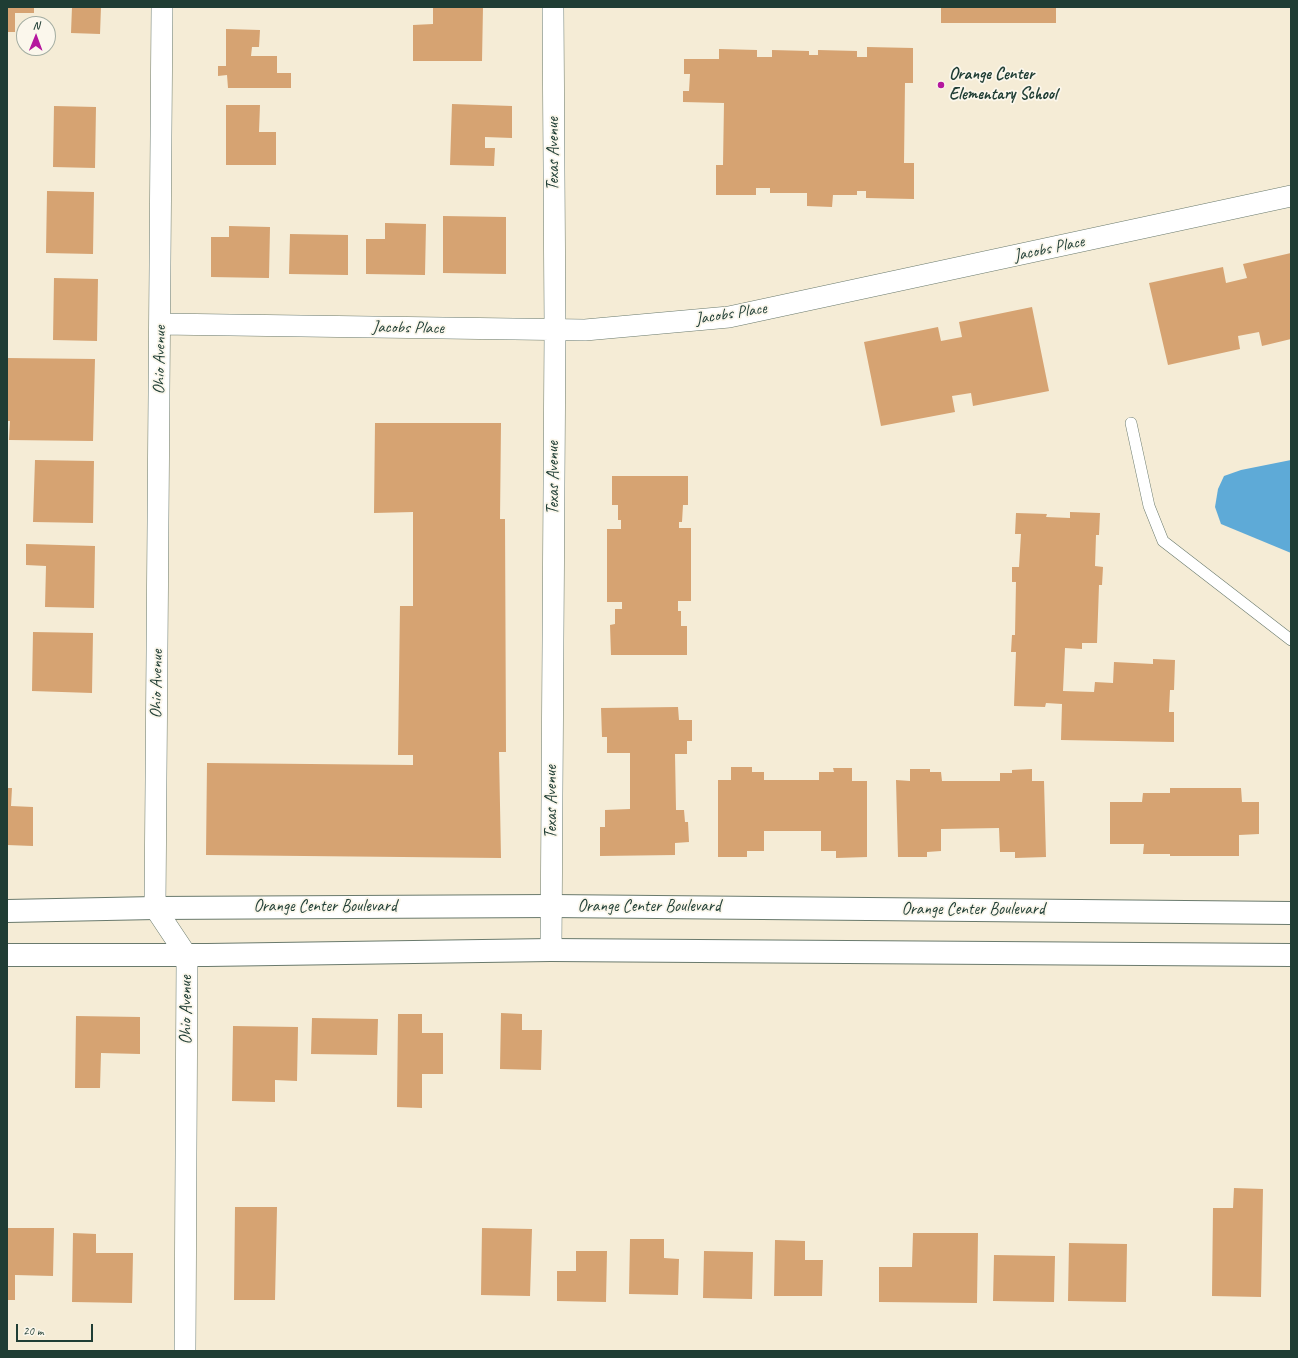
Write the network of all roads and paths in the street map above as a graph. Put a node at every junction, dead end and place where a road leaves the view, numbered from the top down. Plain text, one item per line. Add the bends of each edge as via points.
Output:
1 (162, 7) edge
2 (553, 7) edge
3 (1291, 196) edge
4 (160, 324) junction
5 (555, 330) junction
6 (1131, 423) dead end
7 (1291, 640) edge
8 (551, 906) junction
9 (155, 908) junction
10 (7, 911) edge
11 (1291, 912) edge
12 (551, 950) junction
13 (1291, 955) edge
14 (7, 956) edge
15 (186, 956) junction
16 (185, 1351) edge

1 - 4 street, Ohio Avenue
2 - 5 street, Texas Avenue
3 - 5 street, Jacobs Place via 730,317 585,330
4 - 5 street, Jacobs Place
4 - 9 street, Ohio Avenue
5 - 8 street, Texas Avenue
6 - 7 lane via 1150,506 1163,541
8 - 9 street, Orange Center Boulevard
8 - 11 street, Orange Center Boulevard
8 - 12 street, Texas Avenue
9 - 10 street, Orange Center Boulevard
9 - 15 street, Ohio Avenue
12 - 13 street
12 - 15 street
14 - 15 street
15 - 16 street, Ohio Avenue

